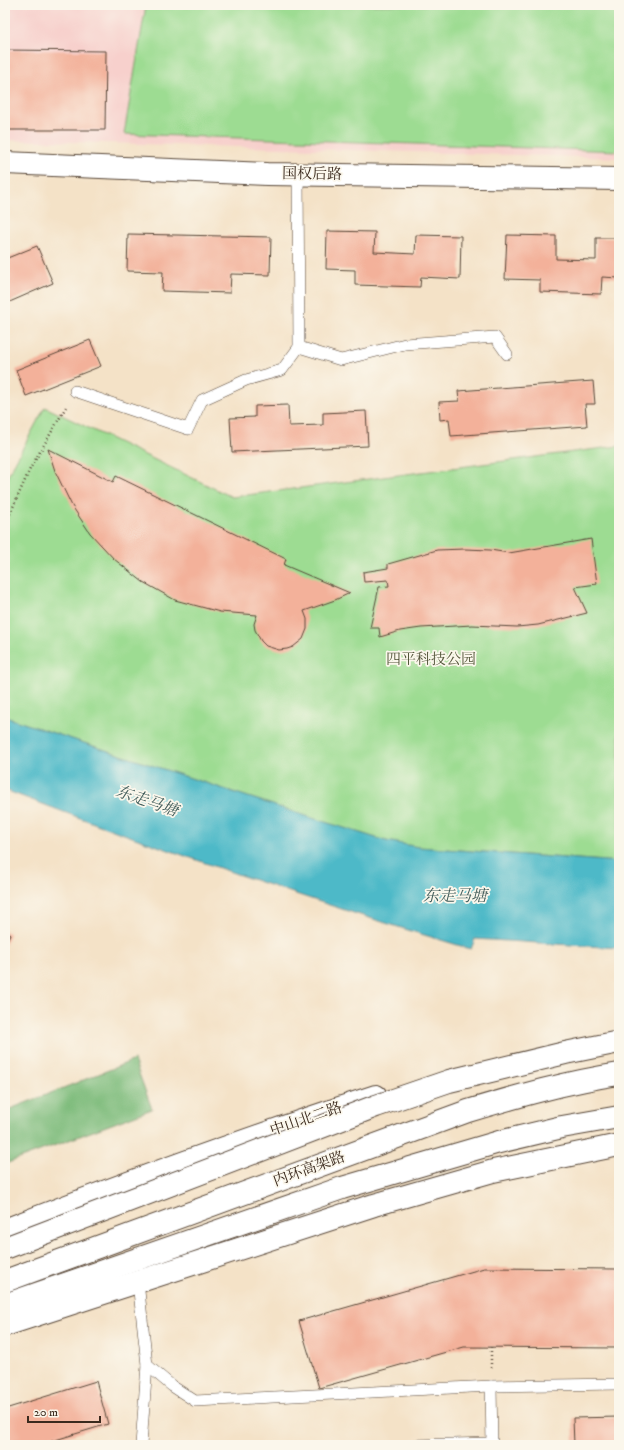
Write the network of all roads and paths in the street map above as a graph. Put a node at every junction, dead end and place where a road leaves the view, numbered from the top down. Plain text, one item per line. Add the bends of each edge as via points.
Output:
1 (5, 163) edge
2 (298, 174) junction
3 (619, 179) edge
4 (299, 347) junction
5 (507, 354) dead end
6 (76, 391) joint
7 (5, 525) edge
8 (619, 1042) edge
9 (619, 1050) edge
10 (619, 1074) edge
11 (619, 1117) edge
12 (619, 1145) edge
13 (5, 1230) edge
14 (5, 1248) edge
15 (5, 1281) edge
16 (138, 1282) junction
17 (5, 1305) edge
18 (5, 1325) edge
19 (147, 1365) junction
20 (619, 1384) edge
21 (491, 1386) junction
22 (492, 1444) edge
23 (141, 1445) edge
24 (414, 1445) edge

1 - 2 main road, 国权后路
2 - 3 main road, 国权后路
2 - 4 lane
4 - 5 lane via 341,360 406,344 495,337
4 - 6 lane via 282,370 246,380 202,400 188,429
6 - 7 path via 30,469
8 - 14 main road, bridge via 449,1081 376,1106
9 - 13 main road, 中山北二路 via 464,1074 384,1093 146,1175
10 - 15 main road, 内环高架路 via 531,1092 468,1111
11 - 17 main road via 499,1142 342,1188
12 - 16 main road via 478,1175 374,1205
16 - 18 main road
16 - 19 lane
19 - 21 lane via 195,1401
19 - 23 lane
20 - 21 lane
21 - 22 lane
22 - 24 lane

